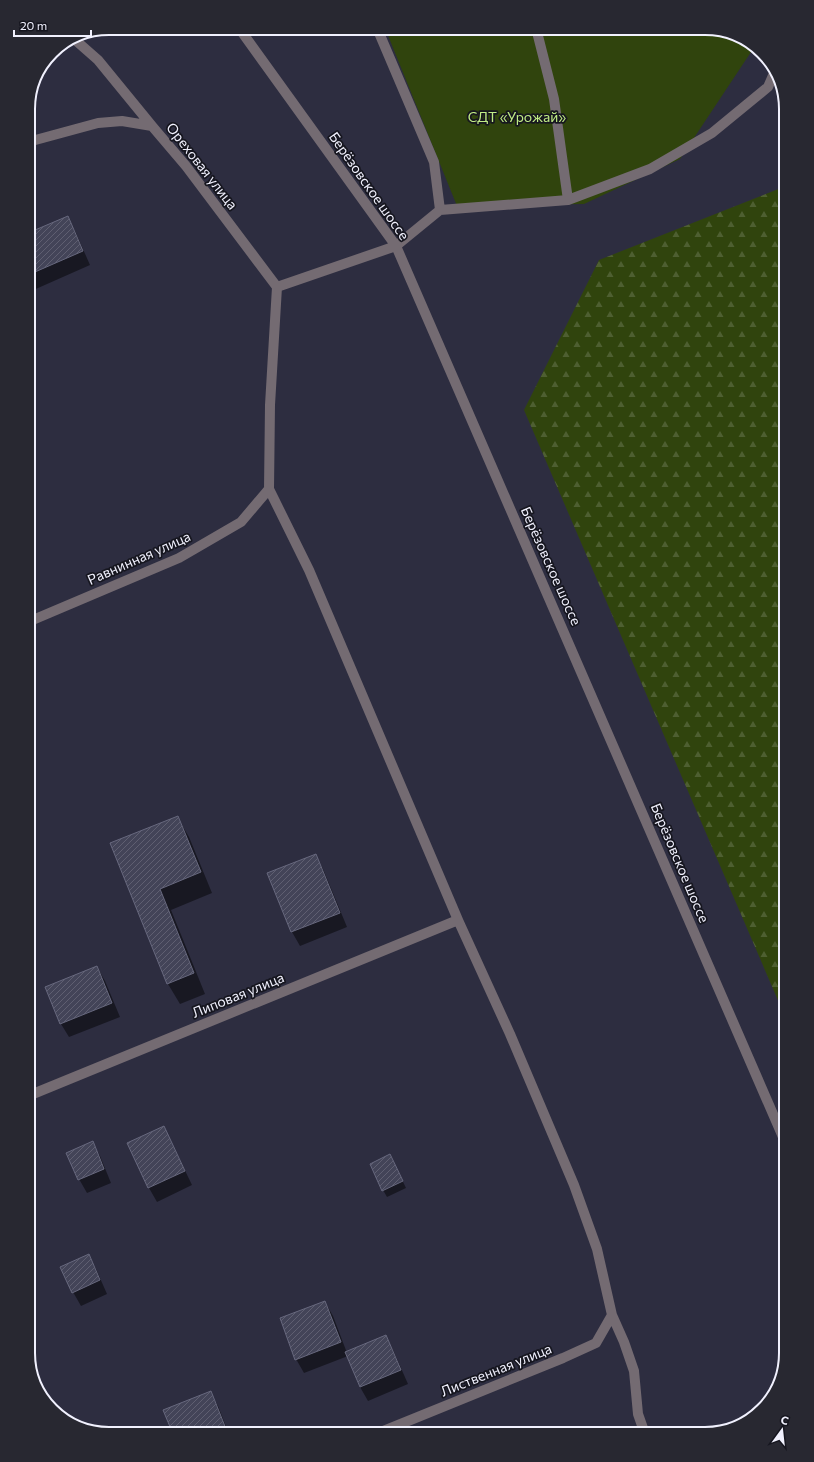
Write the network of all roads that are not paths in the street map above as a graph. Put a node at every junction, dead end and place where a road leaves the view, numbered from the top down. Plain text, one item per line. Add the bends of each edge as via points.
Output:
1 (244, 35) edge
2 (380, 35) edge
3 (538, 35) edge
4 (78, 42) edge
5 (772, 78) edge
6 (152, 126) junction
7 (35, 140) edge
8 (568, 200) junction
9 (440, 210) junction
10 (396, 246) junction
11 (277, 287) junction
12 (269, 489) junction
13 (35, 619) edge
14 (458, 920) junction
15 (35, 1093) edge
16 (779, 1128) edge
17 (612, 1315) junction
18 (393, 1427) edge
19 (643, 1427) edge

1 - 10 street, Берёзовское шоссе
2 - 9 street via 434,162
3 - 8 street via 554,99
4 - 6 street via 98,60
5 - 8 street via 768,87 712,133 650,169
6 - 7 street, Ореховая улица via 122,121 98,123
6 - 11 street, Ореховая улица via 186,166
8 - 9 street
9 - 10 street
10 - 11 street
10 - 16 street, Берёзовское шоссе
11 - 12 street via 270,405
12 - 13 street, Равнинная улица via 241,522 179,558
12 - 14 street via 309,570
14 - 15 street, Липовая улица
14 - 17 street via 574,1185 597,1249
17 - 18 street, Лиственная улица via 596,1343
17 - 19 street via 634,1372 638,1414

